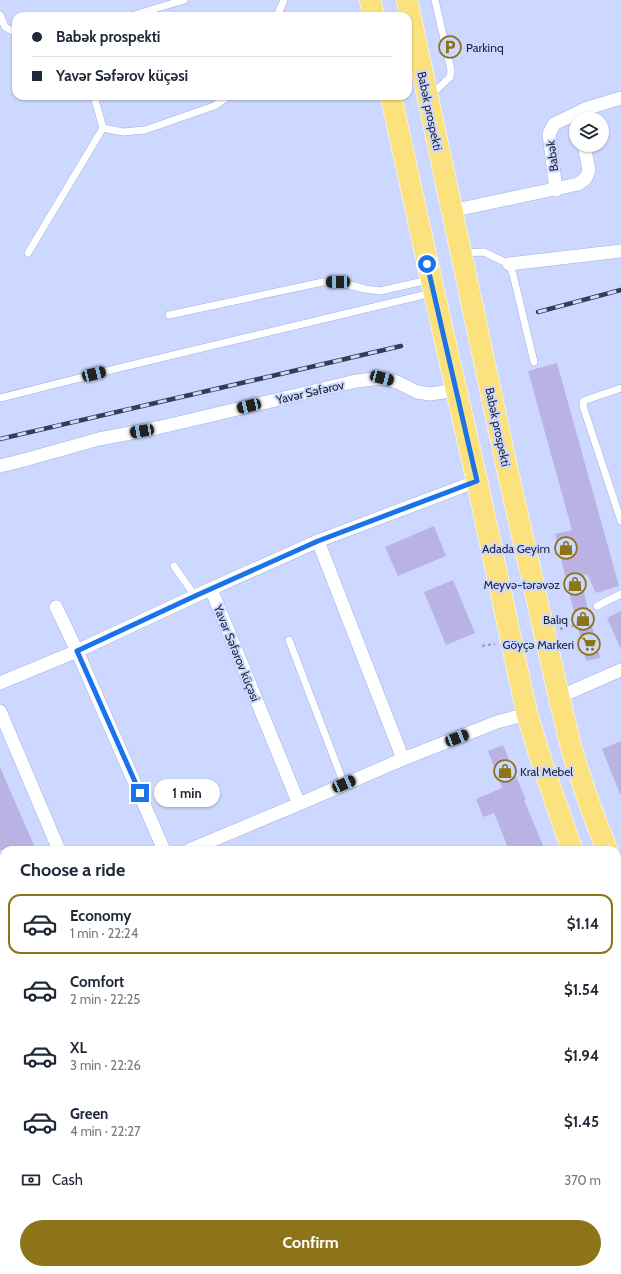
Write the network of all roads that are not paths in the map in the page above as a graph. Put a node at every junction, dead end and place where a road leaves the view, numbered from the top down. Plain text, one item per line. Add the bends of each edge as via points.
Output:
1 (184, 0) edge
2 (284, 0) edge
3 (370, 0) edge
4 (407, 0) edge
5 (435, 0) edge
6 (144, 12) edge
7 (279, 12) edge
8 (373, 12) edge
9 (410, 12) edge
10 (0, 15) edge
11 (412, 23) edge
12 (12, 31) edge
13 (428, 98) junction
14 (621, 98) edge
15 (95, 100) edge
16 (223, 100) edge
17 (392, 100) edge
18 (582, 112) edge
19 (569, 119) edge
20 (103, 128) junction
21 (586, 152) edge
22 (556, 190) junction
23 (451, 211) junction
24 (621, 251) edge
25 (28, 253) dead end
26 (460, 253) junction
27 (509, 264) junction
28 (432, 286) junction
29 (169, 316) dead end
30 (534, 362) dead end
31 (621, 388) edge
32 (456, 390) junction
33 (0, 398) edge
34 (0, 466) edge
35 (477, 481) junction
36 (621, 521) edge
37 (318, 541) junction
38 (174, 566) dead end
39 (211, 589) junction
40 (621, 594) edge
41 (195, 596) junction
42 (597, 606) dead end
43 (56, 607) dead end
44 (289, 640) dead end
45 (77, 651) junction
46 (621, 670) edge
47 (0, 683) edge
48 (559, 697) junction
49 (0, 711) edge
50 (527, 714) junction
51 (403, 759) junction
52 (344, 784) junction
53 (299, 804) junction
54 (57, 846) edge
55 (162, 846) edge
56 (199, 846) edge
57 (571, 846) edge
58 (605, 846) edge

1 - 6 lane
2 - 7 lane
3 - 8 main road
4 - 9 main road, Babək prospekti
5 - 13 lane via 451,70 450,77
10 - 12 lane via 5,27
11 - 13 main road, Babək prospekti
13 - 23 main road, Babək prospekti
14 - 18 street, Babək
15 - 20 lane
16 - 20 lane via 214,106 145,130 123,132
17 - 28 main road
19 - 22 street, Babək via 554,124 549,134
20 - 25 lane
21 - 22 street via 590,170 586,178 578,184
22 - 23 street
23 - 26 main road, Babək prospekti
24 - 27 street
26 - 27 lane via 484,252
26 - 48 main road, Babək prospekti
27 - 30 lane
28 - 29 lane via 380,291 338,282 323,282
28 - 32 main road
28 - 33 lane
31 - 36 lane via 583,402
32 - 34 street, Yavər Səfərov via 430,394 417,392 382,378 356,381 157,428 99,439
32 - 35 main road
35 - 37 street
35 - 50 main road
37 - 39 street
37 - 51 street
38 - 41 lane
39 - 41 street
39 - 53 street, Yavər Səfərov küçəsi
40 - 42 lane
41 - 45 street
43 - 45 street
44 - 52 lane
45 - 47 street
45 - 55 street
46 - 48 street
48 - 58 main road, Babək prospekti via 572,751
49 - 54 street
50 - 51 street via 497,722
50 - 57 main road
51 - 52 street
52 - 53 street
53 - 56 street

